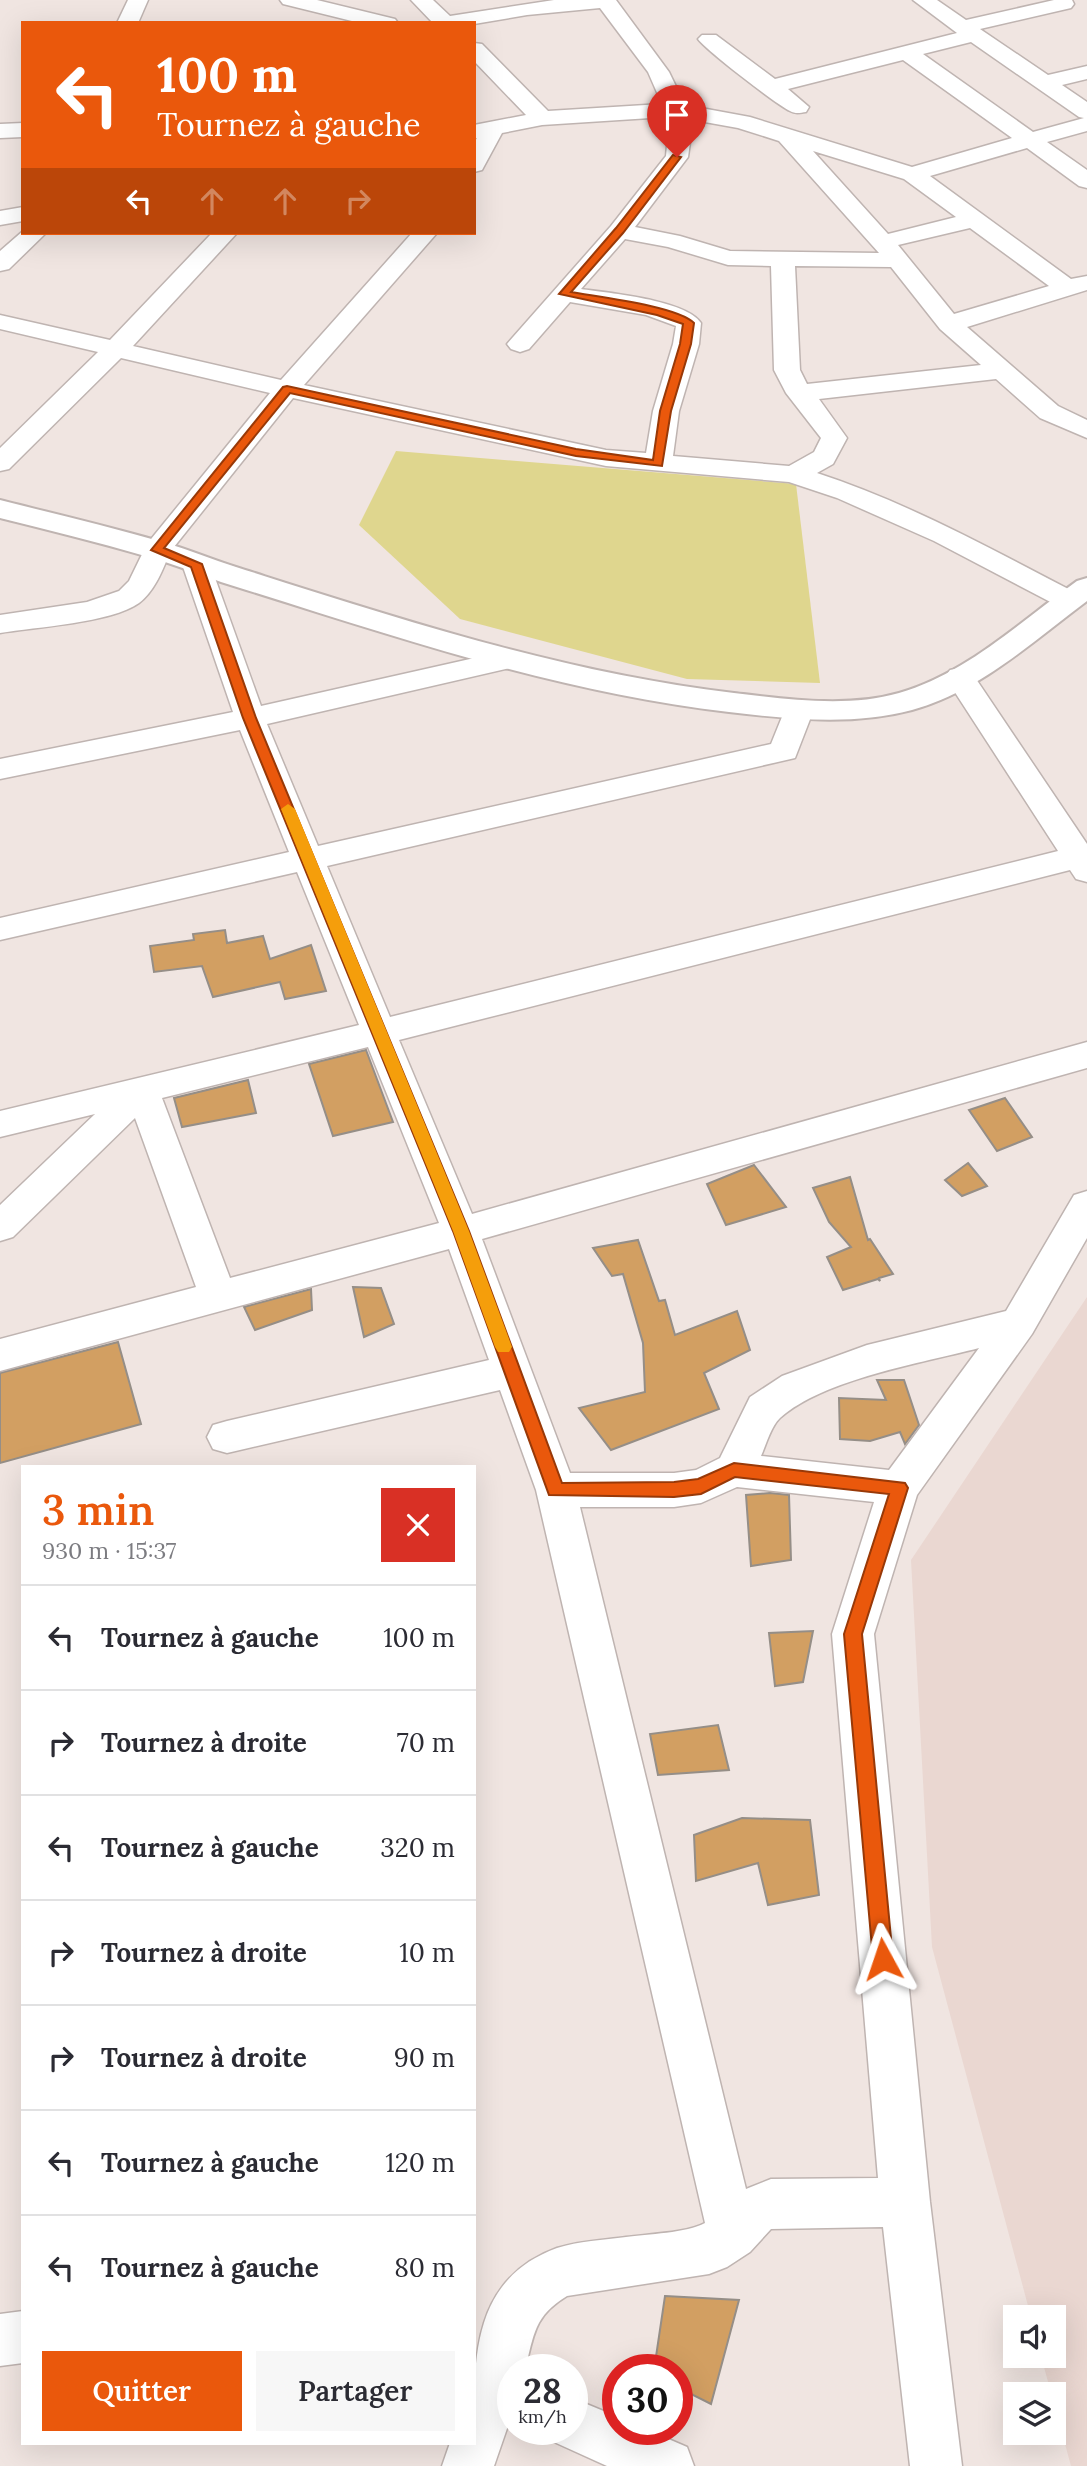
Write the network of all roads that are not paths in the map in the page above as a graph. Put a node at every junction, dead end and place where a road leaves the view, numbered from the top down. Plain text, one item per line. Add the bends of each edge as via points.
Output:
1 (138, 0) edge
2 (290, 0) edge
3 (421, 0) edge
4 (923, 0) edge
5 (605, 1) edge
6 (1064, 4) dead end
7 (128, 21) edge
8 (379, 21) edge
9 (443, 21) edge
10 (457, 21) edge
11 (968, 31) junction
12 (709, 39) dead end
13 (906, 52) junction
14 (479, 58) edge
15 (1087, 72) edge
16 (1044, 83) junction
17 (771, 87) junction
18 (675, 110) junction
19 (1087, 112) edge
20 (542, 118) junction
21 (742, 122) junction
22 (1087, 124) edge
23 (21, 130) edge
24 (483, 130) edge
25 (0, 131) edge
26 (788, 136) junction
27 (1030, 140) junction
28 (476, 157) edge
29 (912, 174) junction
30 (1087, 181) edge
31 (21, 214) edge
32 (0, 218) edge
33 (974, 220) junction
34 (620, 230) junction
35 (32, 235) edge
36 (223, 235) edge
37 (423, 235) edge
38 (890, 251) junction
39 (783, 259) junction
40 (0, 264) edge
41 (1077, 285) edge
42 (564, 294) junction
43 (0, 321) edge
44 (949, 324) junction
45 (520, 344) dead end
46 (116, 349) junction
47 (1000, 371) junction
48 (287, 389) junction
49 (799, 393) junction
50 (1087, 430) edge
51 (0, 463) edge
52 (658, 464) junction
53 (792, 474) junction
54 (0, 509) edge
55 (157, 550) junction
56 (196, 564) junction
57 (1082, 591) edge
58 (0, 624) edge
59 (510, 659) junction
60 (960, 677) junction
61 (799, 709) junction
62 (250, 718) junction
63 (0, 769) edge
64 (309, 859) junction
65 (1084, 862) edge
66 (0, 929) edge
67 (381, 1032) junction
68 (1087, 1055) edge
69 (142, 1090) junction
70 (0, 1124) edge
71 (1087, 1205) edge
72 (0, 1227) edge
73 (461, 1231) junction
74 (218, 1297) junction
75 (1019, 1323) junction
76 (0, 1355) edge
77 (512, 1371) junction
78 (227, 1437) dead end
79 (734, 1470) junction
80 (899, 1488) junction
81 (556, 1490) junction
82 (905, 2202) junction
83 (732, 2234) junction
84 (21, 2337) edge
85 (0, 2340) edge
86 (494, 2390) edge
87 (588, 2431) edge
88 (476, 2443) edge
89 (475, 2445) edge
90 (468, 2466) edge
91 (668, 2466) edge
92 (936, 2466) edge

1 - 7 street
2 - 8 street
3 - 9 street
4 - 11 street
5 - 10 street
5 - 18 street via 648,54
6 - 11 street
11 - 13 street
11 - 16 street
12 - 17 street
13 - 17 street
13 - 27 street
14 - 20 street
15 - 16 street
16 - 19 street
17 - 21 street via 798,107
18 - 20 street
18 - 21 street
18 - 34 street via 681,142 677,157
20 - 24 street
21 - 26 street
22 - 27 street
23 - 25 street
24 - 28 street
26 - 29 street
26 - 38 street
27 - 29 street
27 - 30 street
29 - 33 street
31 - 32 street
33 - 38 street
33 - 41 street
34 - 39 street via 728,258
34 - 42 street
35 - 40 street
36 - 46 street
37 - 48 street
38 - 39 street
38 - 44 street
39 - 49 street via 787,370
41 - 44 street
42 - 45 street
42 - 52 street via 689,323 666,411
43 - 46 street
44 - 47 street
46 - 48 street
46 - 51 street
47 - 49 street
47 - 50 street via 1049,412
48 - 52 street via 576,453
48 - 55 street
49 - 53 street via 834,438 829,453 816,465
52 - 53 street
53 - 57 street via 847,492
54 - 55 street
55 - 56 street
55 - 58 street via 144,581 128,598
56 - 59 street
56 - 62 street
57 - 60 street
59 - 61 street via 718,702
59 - 62 street
60 - 61 street via 903,702
60 - 65 street
61 - 64 street via 784,751
62 - 63 street
62 - 64 street
64 - 66 street
64 - 67 street
65 - 67 street
67 - 69 street
67 - 73 street
68 - 73 street
69 - 70 street
69 - 72 street
69 - 74 street
71 - 75 street
73 - 74 street
73 - 77 street
74 - 76 street
75 - 79 street via 867,1361 796,1387 764,1408
75 - 80 street
77 - 78 street
77 - 81 street
79 - 80 street
79 - 81 street via 701,1486 674,1490
80 - 82 street via 853,1634
81 - 83 street
82 - 83 street via 771,2203 750,2213
82 - 92 street
83 - 86 street via 709,2249 561,2272 531,2289 514,2311
84 - 85 street
86 - 88 street
87 - 91 street
89 - 90 street

